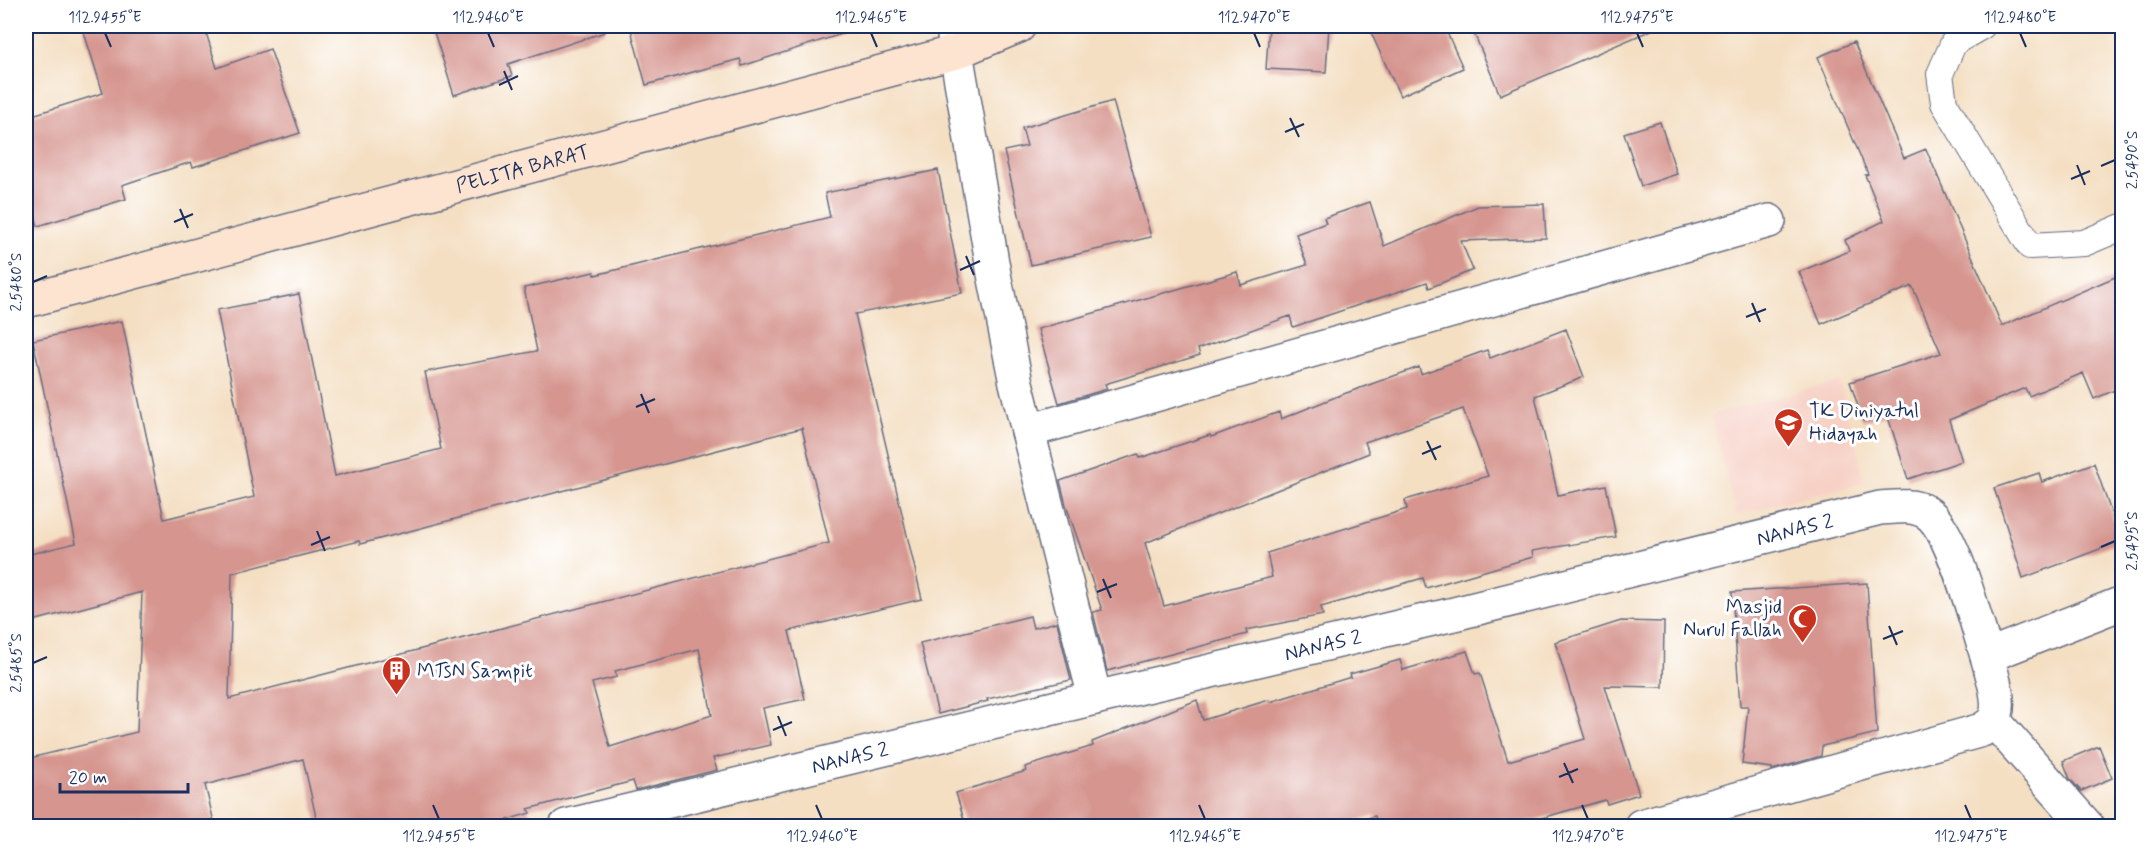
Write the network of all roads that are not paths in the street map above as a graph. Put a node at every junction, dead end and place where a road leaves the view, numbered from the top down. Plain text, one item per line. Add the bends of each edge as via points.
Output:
1 (1018, 26) edge
2 (1982, 26) edge
3 (955, 39) edge
4 (1768, 221) dead end
5 (2122, 227) edge
6 (26, 301) edge
7 (1028, 431) junction
8 (2122, 603) edge
9 (1987, 656) junction
10 (1095, 698) junction
11 (1994, 721) junction
12 (566, 826) edge
13 (1641, 826) edge
14 (2086, 826) edge

1 - 3 street, PELITA BARAT
2 - 5 lane via 1954,42 1940,74 1944,103 2030,246 2084,243
3 - 6 street, PELITA BARAT
3 - 7 street via 994,274
4 - 7 street
7 - 10 street
8 - 9 street
9 - 10 street, NANAS 2 via 1952,547 1941,525 1924,511 1910,506 1880,507 1454,614
9 - 11 street, NANAS 2 via 1998,702
10 - 12 street, NANAS 2
11 - 13 street via 1973,734
11 - 14 street

